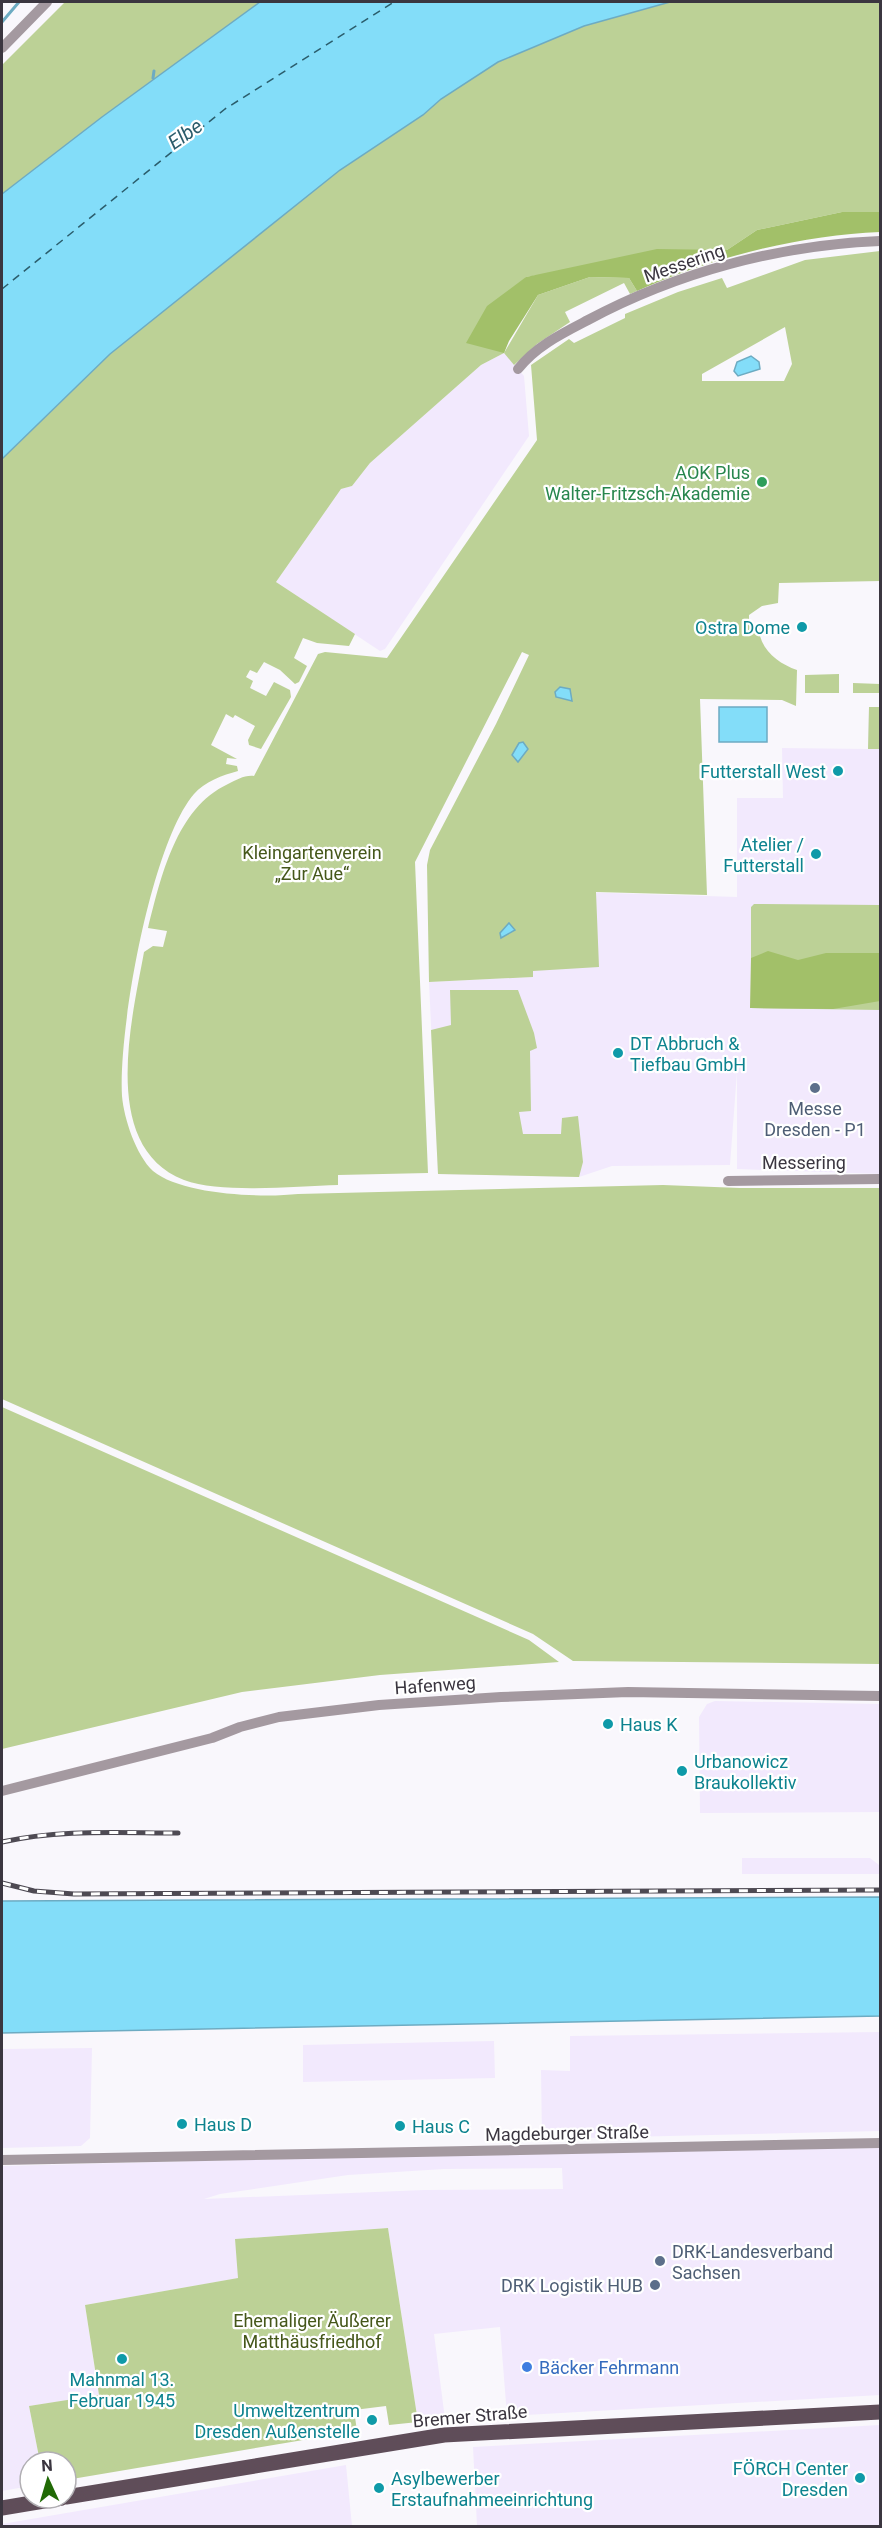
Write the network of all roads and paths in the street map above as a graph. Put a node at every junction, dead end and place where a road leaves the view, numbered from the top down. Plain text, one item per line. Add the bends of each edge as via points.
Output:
1 (47, 2) edge
2 (2, 48) edge
3 (880, 241) edge
4 (518, 369) dead end
5 (880, 1179) edge
6 (728, 1181) dead end
7 (880, 1696) edge
8 (2, 1791) edge
9 (880, 2143) edge
10 (2, 2160) edge
11 (880, 2412) edge
12 (78, 2496) edge
13 (18, 2505) edge
14 (2, 2508) edge

1 - 2 street
3 - 4 street, Messering via 837,243 752,258 668,283 567,331
5 - 6 street, Messering
7 - 8 street, Hafenweg via 564,1694 330,1710 279,1717
9 - 10 street, Magdeburger Straße
11 - 12 main road, Bremer Straße via 444,2435
13 - 14 main road, Bremer Straße

